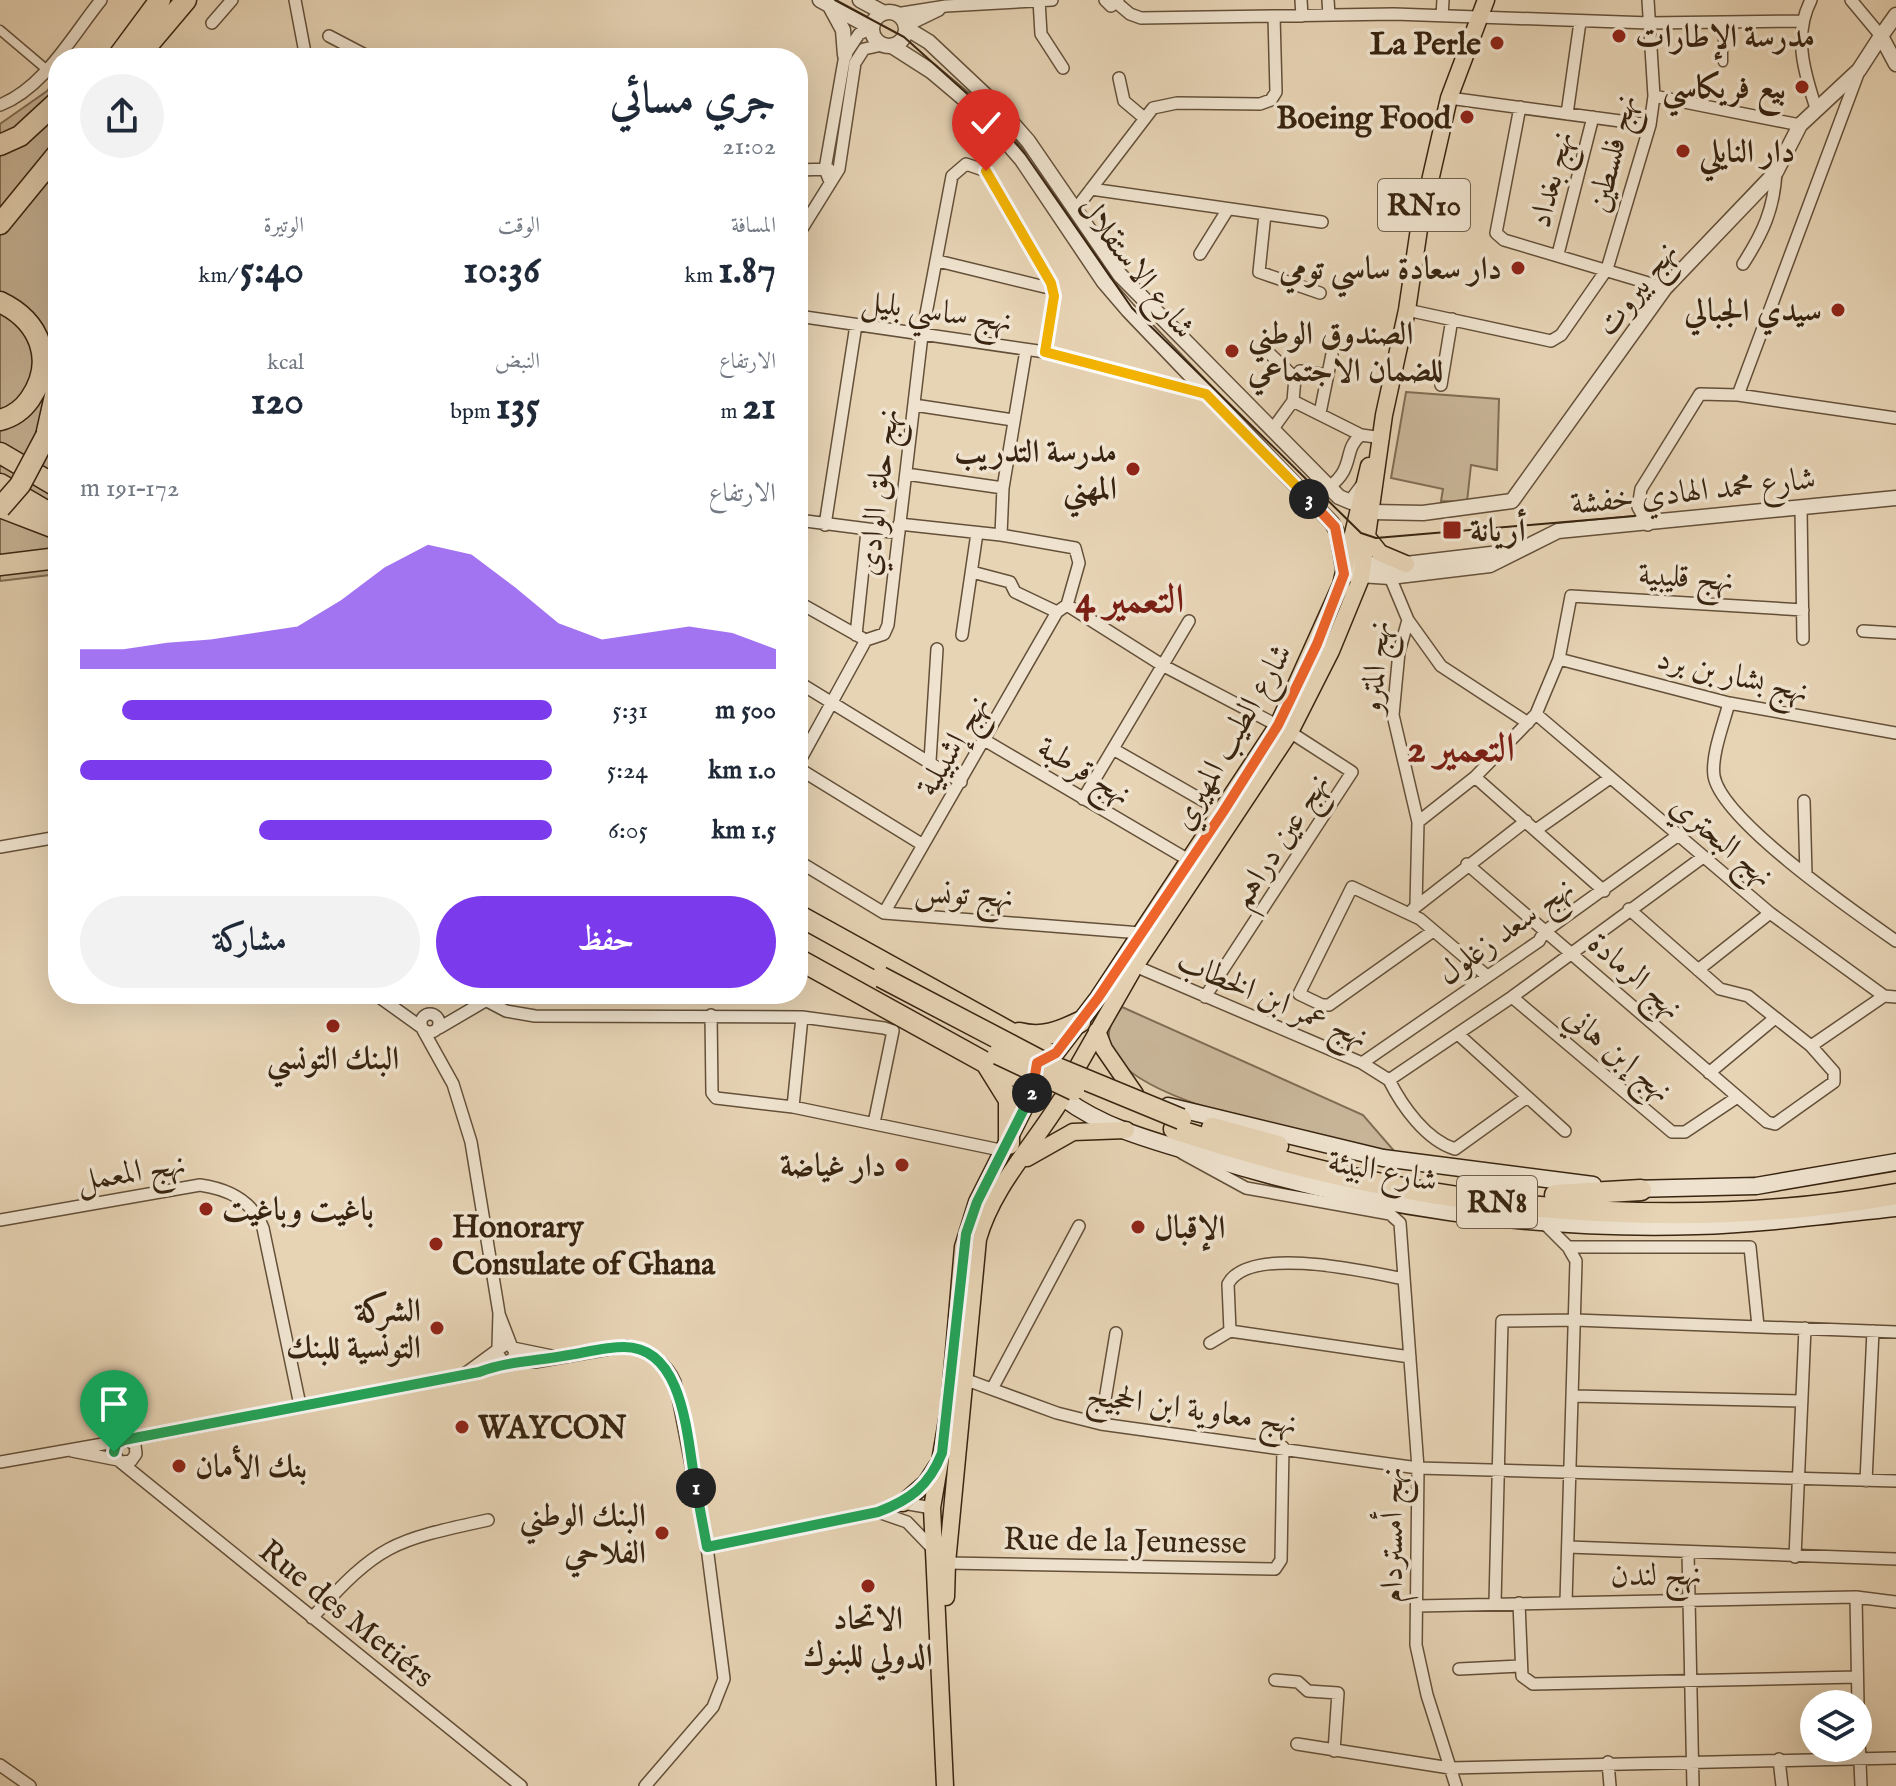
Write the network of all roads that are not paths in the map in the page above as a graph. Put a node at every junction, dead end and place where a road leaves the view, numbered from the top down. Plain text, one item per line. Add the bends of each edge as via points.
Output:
1 (101, 0) edge
2 (160, 0) edge
3 (232, 0) edge
4 (295, 0) edge
5 (860, 0) edge
6 (1039, 0) edge
7 (1052, 0) edge
8 (1301, 0) edge
9 (1328, 0) edge
10 (1394, 0) edge
11 (1443, 0) edge
12 (1648, 0) edge
13 (1811, 0) edge
14 (1851, 0) edge
15 (1113, 1) edge
16 (184, 2) edge
17 (825, 3) edge
18 (946, 6) junction
19 (1482, 8) edge
20 (890, 13) junction
21 (1394, 14) junction
22 (1329, 15) junction
23 (1896, 15) edge
24 (1274, 16) junction
25 (1302, 16) junction
26 (1442, 16) junction
27 (1800, 21) junction
28 (1580, 22) junction
29 (1723, 22) junction
30 (212, 23) dead end
31 (1649, 23) junction
32 (906, 27) junction
33 (872, 28) junction
34 (0, 30) edge
35 (133, 33) junction
36 (329, 36) dead end
37 (1881, 36) junction
38 (887, 45) junction
39 (63, 48) edge
40 (114, 48) edge
41 (123, 48) edge
42 (145, 48) edge
43 (159, 48) edge
44 (304, 48) edge
45 (352, 48) edge
46 (845, 55) junction
47 (1895, 58) edge
48 (1723, 62) dead end
49 (48, 66) edge
50 (1063, 68) dead end
51 (46, 69) junction
52 (1859, 70) junction
53 (1119, 78) dead end
54 (1654, 96) junction
55 (1449, 98) junction
56 (0, 105) edge
57 (1520, 107) junction
58 (1816, 108) junction
59 (48, 110) edge
60 (1567, 114) junction
61 (1143, 117) junction
62 (1593, 117) junction
63 (1650, 125) junction
64 (1800, 125) junction
65 (28, 128) junction
66 (0, 136) edge
67 (0, 145) edge
68 (48, 146) edge
69 (48, 165) edge
70 (825, 169) junction
71 (839, 169) junction
72 (808, 170) edge
73 (1776, 172) junction
74 (830, 182) junction
75 (1091, 189) junction
76 (0, 203) edge
77 (1228, 209) junction
78 (1075, 210) junction
79 (1265, 214) junction
80 (808, 218) edge
81 (1322, 222) dead end
82 (0, 224) edge
83 (1200, 254) dead end
84 (1558, 254) junction
85 (938, 261) junction
86 (1743, 264) dead end
87 (1607, 269) junction
88 (1665, 288) junction
89 (1053, 289) junction
90 (1320, 293) dead end
91 (0, 302) edge
92 (1407, 310) junction
93 (808, 318) edge
94 (1452, 319) junction
95 (856, 325) junction
96 (922, 335) junction
97 (1026, 350) junction
98 (1045, 352) junction
99 (1269, 353) dead end
100 (1332, 354) dead end
101 (1327, 375) junction
102 (1295, 378) junction
103 (1441, 385) dead end
104 (1206, 394) junction
105 (1738, 395) junction
106 (1293, 401) junction
107 (914, 405) junction
108 (1320, 413) junction
109 (1896, 418) edge
110 (0, 420) edge
111 (1013, 420) junction
112 (48, 427) edge
113 (1272, 430) junction
114 (1373, 437) junction
115 (0, 453) edge
116 (0, 467) edge
117 (906, 474) junction
118 (48, 481) edge
119 (1366, 482) junction
120 (0, 484) edge
121 (1329, 487) junction
122 (1003, 488) junction
123 (48, 495) edge
124 (1896, 498) edge
125 (0, 508) edge
126 (1801, 509) junction
127 (48, 512) edge
128 (1372, 512) junction
129 (808, 522) edge
130 (825, 525) junction
131 (1648, 525) junction
132 (48, 526) edge
133 (899, 528) junction
134 (867, 531) junction
135 (977, 533) junction
136 (1001, 535) junction
137 (1368, 538) junction
138 (1501, 558) junction
139 (48, 559) edge
140 (1406, 564) junction
141 (0, 565) edge
142 (1354, 570) junction
143 (972, 572) junction
144 (1390, 577) junction
145 (808, 608) edge
146 (1062, 608) junction
147 (1803, 610) junction
148 (1408, 620) junction
149 (1189, 621) dead end
150 (1863, 631) dead end
151 (1896, 633) edge
152 (962, 635) dead end
153 (861, 638) junction
154 (1803, 639) dead end
155 (937, 649) dead end
156 (1559, 659) junction
157 (1162, 665) junction
158 (808, 688) edge
159 (1729, 703) junction
160 (834, 705) junction
161 (1532, 718) junction
162 (1284, 728) junction
163 (1896, 733) edge
164 (986, 741) junction
165 (808, 749) edge
166 (1113, 749) junction
167 (930, 761) junction
168 (808, 772) edge
169 (1475, 777) junction
170 (1610, 778) junction
171 (961, 782) junction
172 (1083, 799) junction
173 (1804, 801) dead end
174 (1223, 812) junction
175 (1526, 821) junction
176 (1418, 822) junction
177 (1536, 830) junction
178 (1677, 836) junction
179 (48, 839) edge
180 (923, 845) junction
181 (0, 847) edge
182 (1703, 857) junction
183 (1195, 864) junction
184 (1467, 864) junction
185 (808, 867) edge
186 (1806, 875) junction
187 (1604, 891) junction
188 (1413, 909) junction
189 (1629, 909) junction
190 (884, 913) junction
191 (1770, 913) junction
192 (808, 920) edge
193 (1433, 931) junction
194 (1544, 932) junction
195 (1141, 933) junction
196 (808, 935) edge
197 (1896, 941) edge
198 (808, 952) edge
199 (1572, 953) junction
200 (808, 964) edge
201 (1135, 966) junction
202 (1698, 970) junction
203 (1487, 976) junction
204 (878, 983) junction
205 (1890, 996) edge
206 (1205, 997) junction
207 (1512, 997) junction
208 (393, 1004) edge
209 (479, 1004) edge
210 (498, 1004) edge
211 (711, 1015) junction
212 (802, 1017) junction
213 (1775, 1018) junction
214 (912, 1021) junction
215 (429, 1024) junction
216 (1089, 1027) junction
217 (893, 1031) junction
218 (1012, 1031) junction
219 (1459, 1035) junction
220 (1811, 1046) junction
221 (1053, 1054) junction
222 (986, 1063) junction
223 (1362, 1063) junction
224 (1078, 1068) junction
225 (1709, 1073) junction
226 (1389, 1080) junction
227 (1034, 1086) junction
228 (1135, 1094) junction
229 (1526, 1098) junction
230 (1736, 1098) junction
231 (1063, 1100) junction
232 (793, 1107) junction
233 (874, 1123) junction
234 (1126, 1130) junction
235 (1565, 1131) dead end
236 (1177, 1132) junction
237 (1007, 1147) junction
238 (1896, 1162) edge
239 (1013, 1169) junction
240 (1896, 1182) edge
241 (1641, 1190) junction
242 (1896, 1194) edge
243 (1555, 1195) junction
244 (1827, 1198) junction
245 (1896, 1208) edge
246 (0, 1220) edge
247 (1543, 1221) junction
248 (1079, 1226) dead end
249 (1568, 1247) junction
250 (1404, 1279) junction
251 (499, 1313) junction
252 (1575, 1320) junction
253 (1758, 1326) junction
254 (1805, 1328) junction
255 (1230, 1331) junction
256 (1873, 1331) junction
257 (1896, 1332) edge
258 (1116, 1333) dead end
259 (1210, 1343) dead end
260 (512, 1347) junction
261 (497, 1349) junction
262 (1410, 1357) junction
263 (556, 1358) junction
264 (506, 1362) junction
265 (465, 1374) junction
266 (964, 1379) junction
267 (992, 1389) junction
268 (1573, 1396) junction
269 (1802, 1401) junction
270 (300, 1405) junction
271 (1101, 1424) junction
272 (161, 1433) junction
273 (124, 1440) junction
274 (1283, 1447) junction
275 (63, 1449) junction
276 (942, 1453) junction
277 (128, 1459) junction
278 (0, 1462) edge
279 (1418, 1468) junction
280 (1499, 1470) junction
281 (1571, 1473) junction
282 (1798, 1479) junction
283 (1866, 1481) junction
284 (1896, 1481) edge
285 (903, 1503) junction
286 (932, 1508) junction
287 (878, 1512) junction
288 (488, 1520) dead end
289 (707, 1547) junction
290 (1568, 1547) junction
291 (932, 1548) junction
292 (1688, 1552) junction
293 (1795, 1557) junction
294 (1896, 1559) edge
295 (947, 1563) junction
296 (1856, 1597) junction
297 (1688, 1599) junction
298 (1566, 1602) junction
299 (1896, 1602) edge
300 (1495, 1603) junction
301 (1519, 1603) junction
302 (1417, 1606) junction
303 (312, 1618) junction
304 (1520, 1666) junction
305 (1459, 1669) dead end
306 (1857, 1677) junction
307 (1688, 1679) junction
308 (1275, 1680) dead end
309 (1857, 1690) edge
310 (1297, 1744) dead end
311 (1334, 1751) junction
312 (1872, 1757) edge
313 (1800, 1758) edge
314 (1896, 1758) edge
315 (1779, 1759) junction
316 (1691, 1761) junction
317 (1608, 1762) junction
318 (1859, 1762) edge
319 (0, 1765) edge
320 (1450, 1768) junction
321 (30, 1786) edge
322 (521, 1786) edge
323 (645, 1786) edge
324 (945, 1786) edge
325 (956, 1786) edge
326 (1456, 1786) edge
327 (1610, 1786) edge
328 (1693, 1786) edge
329 (1782, 1786) edge
330 (1861, 1786) edge

1 - 39 street
2 - 35 highway
3 - 30 street
4 - 44 street
5 - 20 street
6 - 7 street
6 - 18 street
6 - 50 street via 1041,34
8 - 25 street
9 - 22 street
10 - 21 street
11 - 26 street
12 - 31 street, نهج فلسطين
13 - 27 street
14 - 37 street
15 - 24 street via 1141,18
16 - 42 highway
16 - 43 highway
17 - 33 street
17 - 46 street via 843,30
18 - 20 street
18 - 32 street
19 - 26 street
19 - 28 street
19 - 55 main road, شارع الطيب المهيري / RN10
20 - 32 street
20 - 33 street via 877,17
21 - 22 street
21 - 26 street
22 - 25 street
23 - 37 street, نهج بيروت
24 - 25 street
24 - 61 street via 1276,92 1271,100 1177,103 1153,108
27 - 29 street
27 - 58 street via 1805,74
28 - 31 street
28 - 60 street
29 - 31 street
29 - 48 street
31 - 54 street, نهج فلسطين
32 - 38 street via 904,37
32 - 78 street, شارع الاستقلال via 998,107
33 - 38 street via 874,38
33 - 46 street via 859,34
34 - 51 street
35 - 40 highway
35 - 41 highway
36 - 45 street
37 - 47 street
37 - 52 street, نهج بيروت
38 - 71 street via 864,49 855,63
38 - 104 street, شارع الاستقلال via 931,71 992,125 1022,160 1104,282
46 - 70 street
49 - 51 street
51 - 56 street via 22,94
52 - 58 street, نهج بيروت
52 - 105 street
53 - 61 street via 1124,101
54 - 63 street, نهج فلسطين
54 - 64 street
55 - 57 street
55 - 92 main road, شارع الطيب المهيري / RN10
57 - 60 street
57 - 84 street via 1496,233 1504,240
58 - 64 street, نهج بيروت
59 - 65 highway
60 - 62 street
61 - 75 street
62 - 63 street
62 - 84 street, نهج بغداد
63 - 87 street, نهج فلسطين
64 - 73 street, نهج بيروت
65 - 66 highway
65 - 67 highway
68 - 76 highway
69 - 82 highway
70 - 71 street
70 - 72 street
70 - 74 street
71 - 74 street
73 - 86 street via 1773,208
73 - 88 street, نهج بيروت
74 - 80 street
75 - 77 street
75 - 78 street
77 - 79 street
77 - 83 street
78 - 113 street, شارع الاستقلال via 1120,275
79 - 81 street
79 - 90 street via 1259,272
84 - 87 street
85 - 89 street
85 - 89 street, نهج حلق الوادي via 952,176 966,164 986,171
85 - 96 street, نهج حلق الوادي
87 - 88 street
87 - 94 street, نهج فلسطين via 1561,335 1551,341
88 - 128 street, نهج بيروت via 1512,501 1423,513
89 - 98 street
91 - 110 highway via 27,318 39,339 43,368 25,405
92 - 94 street
92 - 114 main road, شارع الطيب المهيري / RN10 via 1384,415
93 - 95 street, نهج ساسي بليل
94 - 103 street
95 - 96 street, نهج ساسي بليل
95 - 130 street
96 - 97 street, نهج ساسي بليل
96 - 107 street, نهج حلق الوادي
97 - 98 street, نهج ساسي بليل
97 - 111 street
98 - 104 street, نهج ساسي بليل
99 - 102 street
100 - 101 street
101 - 102 street via 1304,370
101 - 108 street
102 - 106 street
104 - 142 street, شارع الاستقلال via 1332,523
105 - 109 street
105 - 131 street via 1709,392 1695,398 1641,489 1638,507
106 - 108 street
106 - 113 street
107 - 111 street
107 - 117 street, نهج حلق الوادي
108 - 114 street
111 - 122 street
112 - 125 highway, bridge via 20,485
113 - 121 street, شارع الاستقلال
114 - 119 main road, شارع الطيب المهيري / RN10
114 - 121 street via 1352,447 1345,474
114 - 128 main road, شارع الطيب المهيري / RN10
115 - 118 highway
116 - 123 highway
117 - 122 street
117 - 133 street, نهج حلق الوادي
119 - 121 street via 1351,502
119 - 142 main road, شارع الطيب المهيري / RN10
120 - 127 highway
122 - 136 street
124 - 126 street, شارع محمد الهادي خفشة
125 - 132 highway
126 - 131 street, شارع محمد الهادي خفشة
126 - 147 street
128 - 137 main road, شارع الطيب المهيري / RN10
129 - 130 street
130 - 134 street
131 - 138 street, شارع محمد الهادي خفشة via 1558,531
133 - 134 street
133 - 135 street
133 - 153 street, نهج حلق الوادي via 888,625 884,634
134 - 153 street
135 - 136 street
135 - 143 street
136 - 146 street, نهج إشبيلية via 1075,548 1079,563
137 - 140 main road via 1380,553
137 - 142 main road, شارع الطيب المهيري / RN10
138 - 140 street, شارع محمد الهادي خفشة via 1491,554
138 - 144 street, شارع محمد الهادي خفشة via 1490,565
139 - 141 highway
140 - 142 street, شارع محمد الهادي خفشة
142 - 144 street, شارع محمد الهادي خفشة
142 - 162 main road, شارع الطيب المهيري / RN10
143 - 146 street via 1010,582 1015,592
143 - 152 street
144 - 148 street, نهج المترو
145 - 153 street
146 - 157 street
146 - 164 street, نهج إشبيلية
147 - 154 street
147 - 156 street, نهج قليبية via 1579,595 1569,599
148 - 161 street, نهج البحتري via 1441,666
148 - 176 street, نهج المترو via 1393,715
149 - 157 street
150 - 151 street
153 - 160 street
155 - 167 street
156 - 159 street, نهج بشار بن برد
156 - 161 street
157 - 162 street
157 - 166 street
158 - 160 street
159 - 163 street, نهج بشار بن برد
159 - 186 street via 1714,766 1720,792
160 - 165 street
160 - 167 street
161 - 169 street
161 - 170 street, نهج البحتري
162 - 174 main road, شارع الطيب المهيري / RN10
162 - 183 main road, شارع الطيب المهيري / RN10
162 - 206 street, نهج عين دراهم via 1350,767 1351,776
164 - 171 street, نهج إشبيلية
164 - 172 street, نهج قرطبة
166 - 172 street
166 - 174 street
167 - 171 street
168 - 180 street
169 - 175 street
169 - 176 street
170 - 177 street
170 - 178 street, نهج البحتري
171 - 180 street, نهج إشبيلية
172 - 183 street, نهج قرطبة
173 - 186 street
174 - 183 main road, شارع الطيب المهيري / RN10
175 - 177 street
175 - 184 street
176 - 188 street, نهج المترو
177 - 187 street
178 - 182 street, نهج البحتري
178 - 187 street, نهج سعد زغلول
179 - 181 street
180 - 190 street, نهج إشبيلية
182 - 189 street, نهج سعد زغلول
182 - 191 street, نهج البحتري
183 - 195 main road, شارع الطيب المهيري / RN10
183 - 201 main road, شارع الطيب المهيري / RN10
184 - 188 street
184 - 194 street, نهج الرمادة
185 - 190 street, نهج تونس
186 - 197 street
187 - 194 street, نهج سعد زغلول
188 - 193 street
188 - 193 street via 1352,887 1299,994 1329,1005
189 - 199 street, نهج سعد زغلول
189 - 202 street
190 - 195 street, نهج تونس
191 - 202 street
191 - 205 street, نهج البحتري
192 - 218 highway
193 - 203 street
194 - 199 street, نهج الرمادة
194 - 203 street, نهج سعد زغلول via 1539,941
195 - 216 main road, شارع الطيب المهيري / RN10
196 - 204 highway, RN8
198 - 204 highway, RN8
199 - 207 street, نهج سعد زغلول
199 - 225 street, نهج الرمادة
200 - 214 highway
201 - 206 street, نهج عمر ابن الخطاب
201 - 216 main road, شارع الطيب المهيري / RN10
202 - 213 street via 1720,989 1748,996
203 - 223 street, نهج سعد زغلول
204 - 236 highway, RN8, bridge via 1039,1075
205 - 220 street
206 - 223 street, نهج عمر ابن الخطاب
207 - 219 street, نهج سعد زغلول
207 - 230 street, نهج إبن هاني via 1672,1132 1685,1132
208 - 215 street
209 - 215 street
210 - 211 street via 506,1011 535,1016
211 - 212 street
211 - 232 street via 713,1097
212 - 217 street
212 - 232 street
213 - 220 street
213 - 225 street
214 - 217 street
214 - 222 highway
215 - 251 street via 471,1142
216 - 218 highway via 1034,1037
216 - 221 main road, شارع الطيب المهيري / RN10
216 - 224 main road, شارع الطيب المهيري / RN10
216 - 228 main road
217 - 233 street
218 - 221 highway
219 - 226 street, نهج سعد زغلول
219 - 229 street
220 - 230 street, نهج الرمادة via 1834,1072 1834,1082 1771,1124
221 - 224 main road via 1070,1057
221 - 227 main road, RN10 via 1037,1063
222 - 227 highway
222 - 237 highway via 1009,1100
223 - 226 street, نهج عمر ابن الخطاب
224 - 228 main road, شارع البيئة
224 - 231 main road, RN10 via 1078,1087
225 - 230 street, نهج الرمادة
226 - 229 street, شارع البيئة via 1407,1111 1455,1149
227 - 231 main road via 1047,1099
227 - 237 main road, RN10
228 - 241 main road, شارع البيئة via 1383,1158
229 - 235 street
231 - 234 main road, شارع البيئة
231 - 239 main road, RN10
232 - 233 street
233 - 237 street
234 - 236 main road, شارع البيئة
234 - 239 main road via 1073,1132 1038,1148
236 - 243 highway, RN8 via 1452,1182
236 - 244 highway, RN8 via 1306,1167 1528,1206 1697,1212
236 - 247 main road, شارع البيئة via 1235,1166 1379,1199
236 - 250 street, نهج أمستردام via 1213,1173 1246,1188 1397,1218
237 - 276 main road, RN10 via 977,1202 963,1247
238 - 241 main road, شارع البيئة via 1756,1186
239 - 266 main road, RN10 via 978,1239
240 - 244 highway, RN8
241 - 243 highway, RN8
242 - 244 highway, RN8
243 - 244 highway, RN8
245 - 247 main road, شارع البيئة via 1696,1226
246 - 270 street, نهج المعمل via 200,1185 232,1193 254,1208 263,1228
247 - 249 street
248 - 267 street
249 - 252 street via 1576,1261
249 - 253 street via 1750,1247
250 - 255 street via 1328,1264 1286,1263 1241,1272 1228,1284
250 - 262 street, نهج أمستردام
251 - 260 street
251 - 261 street
252 - 253 street
252 - 268 street
252 - 280 street via 1502,1321
253 - 254 street
254 - 256 street
254 - 269 street
255 - 259 street
255 - 262 street
256 - 257 street
256 - 283 street
258 - 271 street
260 - 261 street via 504,1343
260 - 263 street
260 - 264 street via 515,1355
261 - 264 street
261 - 265 street
262 - 279 street, نهج أمستردام
263 - 264 street
263 - 289 street via 626,1346 663,1362 675,1382
264 - 265 street
265 - 270 street
266 - 267 street, نهج معاوية ابن الحجيج
266 - 295 main road, RN10
267 - 271 street, نهج معاوية ابن الحجيج
268 - 269 street
268 - 281 street
269 - 282 street
270 - 272 street
271 - 274 street, نهج معاوية ابن الحجيج
272 - 273 street
272 - 277 street
273 - 275 street
273 - 277 street via 135,1445
273 - 277 street via 114,1448
274 - 279 street, نهج معاوية ابن الحجيج
274 - 295 street, Rue de la Jeunesse via 1281,1560 1275,1569
275 - 277 street
275 - 278 street
276 - 285 main road via 926,1483
276 - 286 main road, RN10
277 - 303 street, Rue des Metiérs via 141,1479
279 - 280 street, نهج معاوية ابن الحجيج
279 - 302 street, نهج أمستردام
280 - 281 street, نهج معاوية ابن الحجيج
280 - 300 street
281 - 282 street, نهج معاوية ابن الحجيج
281 - 290 street
282 - 283 street, نهج معاوية ابن الحجيج
282 - 293 street
283 - 284 street, نهج معاوية ابن الحجيج
285 - 286 street
285 - 287 street
286 - 291 main road, RN10
286 - 295 main road
287 - 289 street
287 - 291 street via 907,1522
288 - 303 street via 395,1543 356,1570
289 - 323 street via 722,1657 721,1693
290 - 292 street
290 - 298 street
291 - 324 main road, RN10
292 - 293 street
292 - 297 street
293 - 294 street
295 - 325 main road, RN10
296 - 297 street, نهج لندن
296 - 299 street, نهج لندن
296 - 306 street
297 - 298 street, نهج لندن
297 - 307 street
298 - 301 street, نهج لندن
300 - 301 street, نهج لندن
300 - 302 street, نهج لندن
301 - 304 street
302 - 320 street, نهج أمستردام via 1418,1663
303 - 322 street, Rue des Metiérs
304 - 305 street
304 - 307 street via 1522,1676 1533,1684
306 - 307 street
306 - 309 street
307 - 316 street
308 - 311 street via 1298,1682 1308,1691 1338,1693
310 - 311 street
311 - 320 street
312 - 314 street
313 - 315 street
315 - 316 street
315 - 329 street
316 - 317 street
316 - 328 street
317 - 320 street
317 - 327 street
318 - 330 street
319 - 321 street
320 - 326 street, نهج أمستردام

